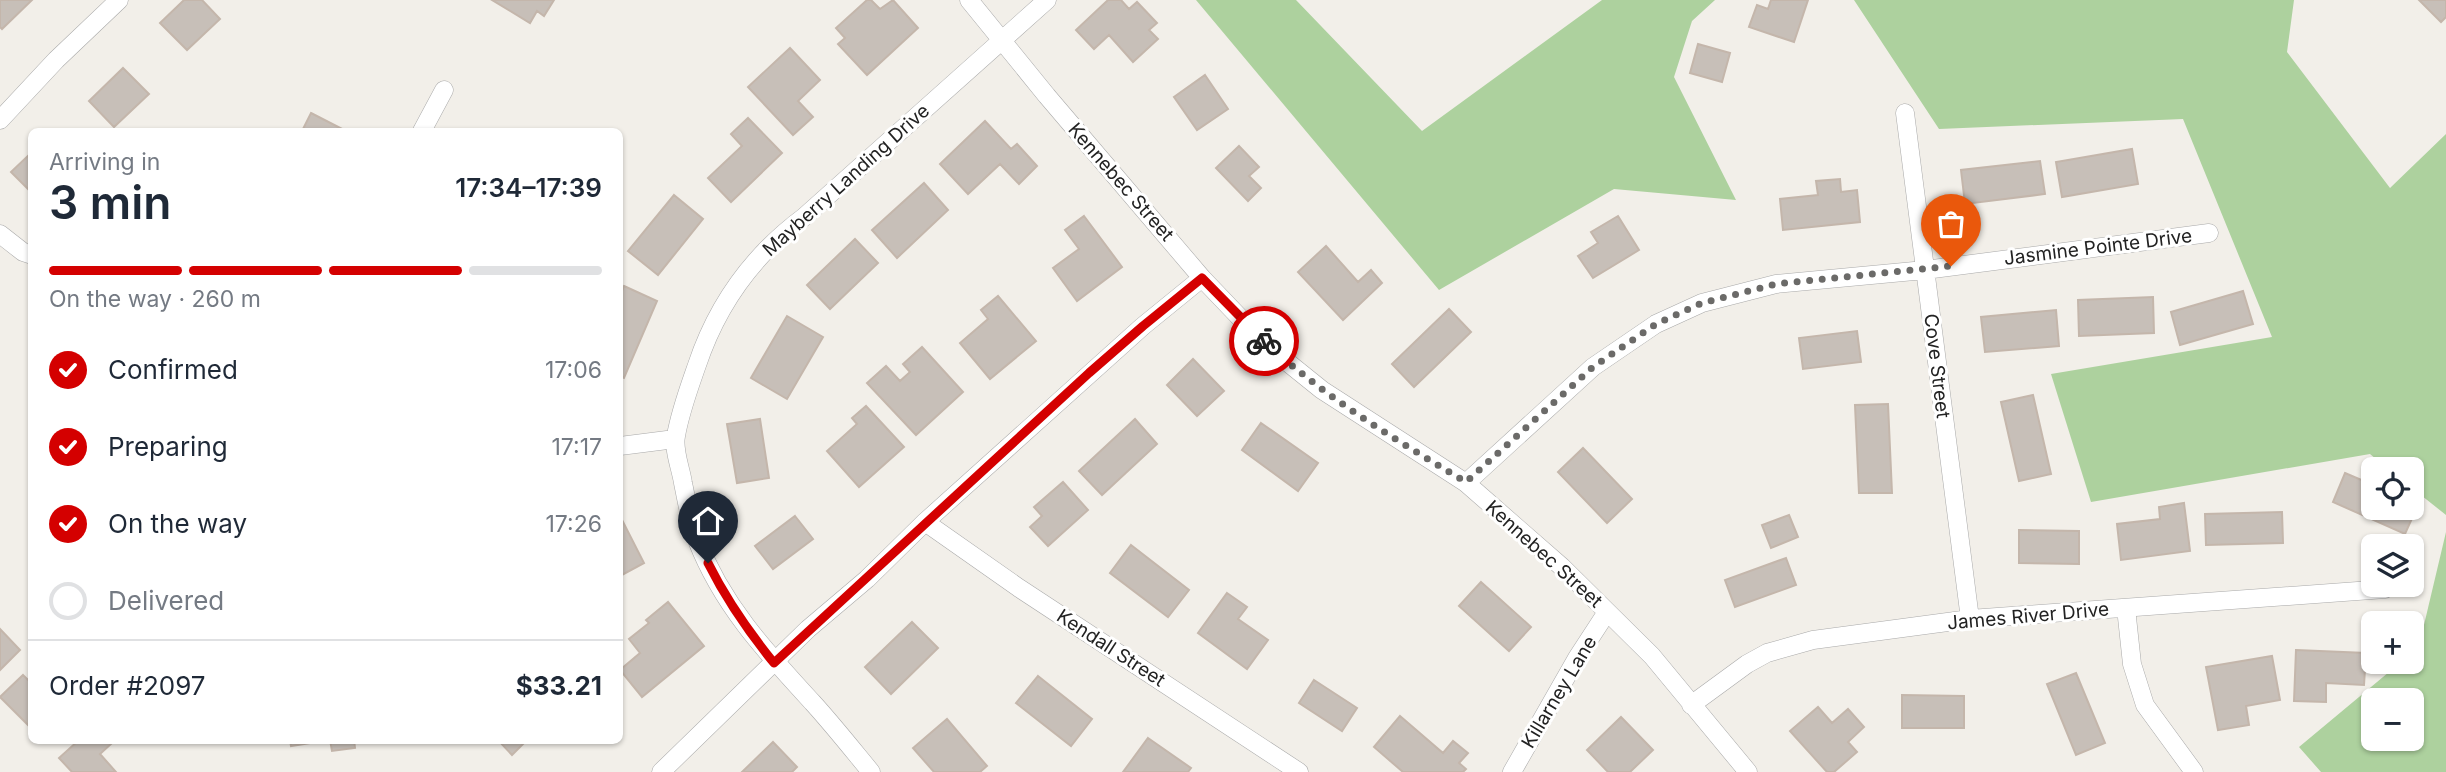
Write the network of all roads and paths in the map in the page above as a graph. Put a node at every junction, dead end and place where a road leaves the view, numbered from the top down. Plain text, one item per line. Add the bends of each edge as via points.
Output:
1 (119, 0) edge
2 (969, 0) edge
3 (1047, 0) edge
4 (1003, 40) junction
5 (444, 90) dead end
6 (1905, 113) dead end
7 (0, 120) edge
8 (424, 128) edge
9 (2209, 233) dead end
10 (0, 234) edge
11 (28, 254) edge
12 (1925, 270) junction
13 (1202, 278) junction
14 (675, 439) junction
15 (623, 446) edge
16 (1466, 482) junction
17 (925, 522) junction
18 (2361, 591) edge
19 (2126, 608) junction
20 (1607, 612) junction
21 (1970, 619) junction
22 (774, 663) junction
23 (1691, 705) junction
24 (661, 772) edge
25 (871, 772) edge
26 (1298, 772) edge
27 (1512, 772) edge
28 (1748, 772) edge
29 (2194, 772) edge

1 - 7 street
2 - 4 street, Kennebec Street
3 - 4 street, Mayberry Landing Drive
4 - 13 street, Kennebec Street
4 - 14 street, Mayberry Landing Drive via 784,232 750,268 708,333
5 - 8 street
6 - 12 street, Cove Street
9 - 12 street, Jasmine Pointe Drive
10 - 11 street
12 - 16 street, Jasmine Pointe Drive via 1776,284 1702,303 1656,324 1593,367
12 - 21 street, Cove Street
13 - 16 street, Kennebec Street via 1253,331 1322,390
13 - 17 street via 1116,349
14 - 15 street
14 - 22 street, Mayberry Landing Drive via 697,540 719,586
16 - 20 street, Kennebec Street
17 - 22 street
17 - 26 street, Kendall Street
18 - 19 street, James River Drive
19 - 21 street, James River Drive
19 - 29 street via 2132,664 2145,705
20 - 23 street, Kennebec Street via 1652,656
20 - 27 street, Killarney Lane
21 - 23 street, James River Drive via 1814,640 1767,653
22 - 24 street
22 - 25 street, Mayberry Landing Drive
23 - 28 street, Kennebec Street

